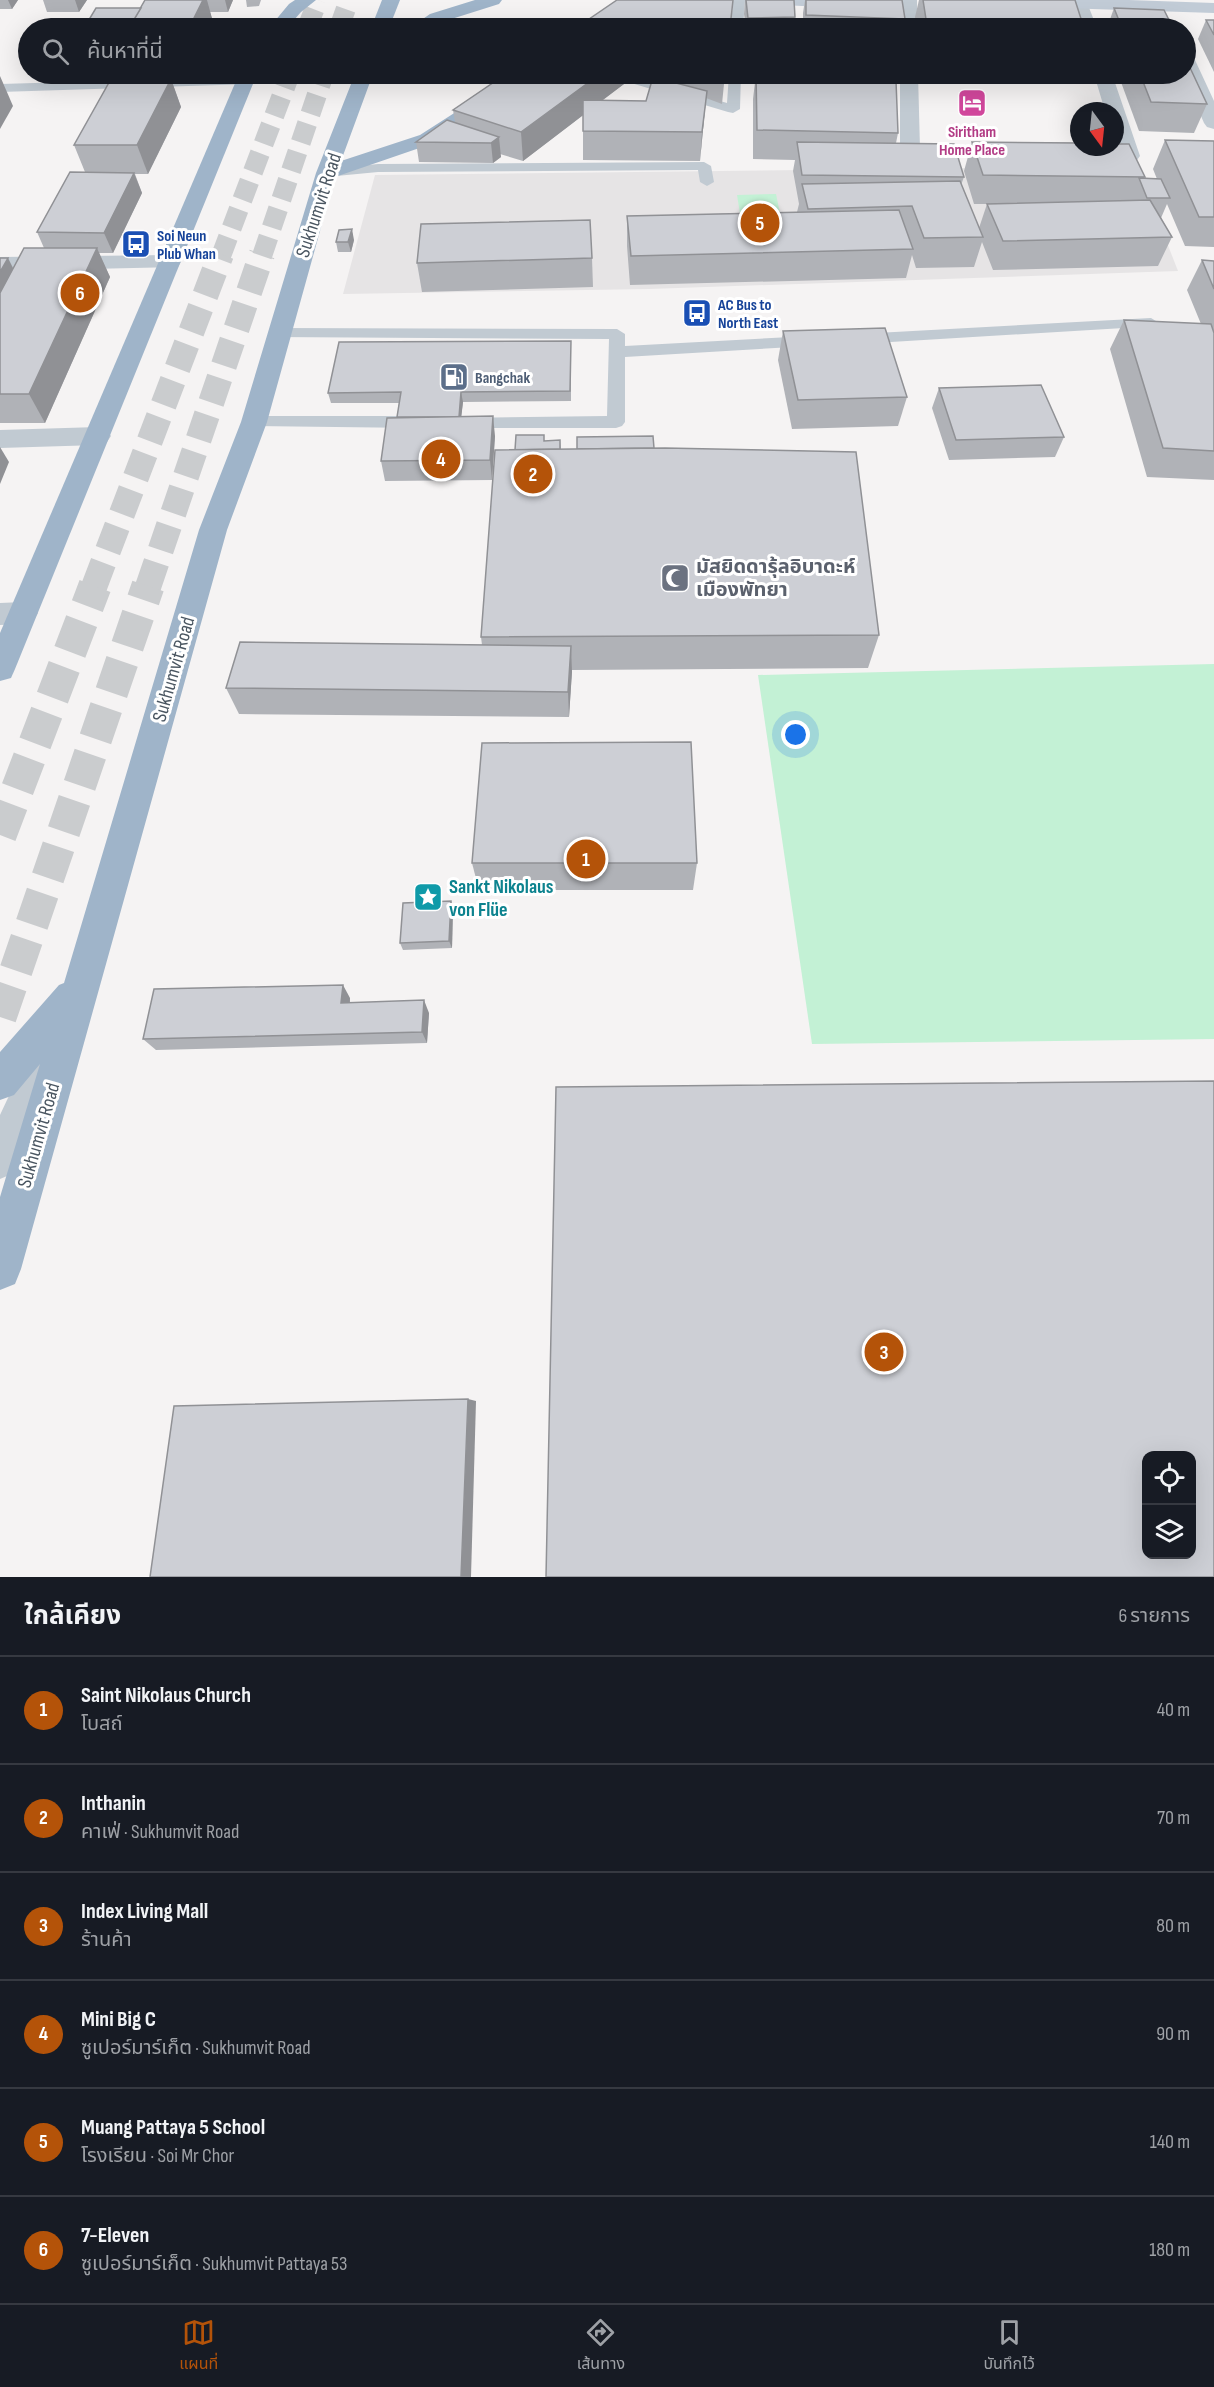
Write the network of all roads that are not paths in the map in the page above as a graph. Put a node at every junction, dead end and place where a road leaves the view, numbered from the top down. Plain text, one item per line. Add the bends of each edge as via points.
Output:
1 (307, 0) edge
2 (391, 0) edge
3 (493, 0) edge
4 (739, 0) edge
5 (783, 0) edge
6 (872, 0) edge
7 (908, 0) edge
8 (973, 0) edge
9 (1080, 4) junction
10 (1203, 5) edge
11 (286, 18) edge
12 (384, 18) edge
13 (436, 18) edge
14 (738, 18) edge
15 (908, 18) edge
16 (1085, 18) edge
17 (83, 84) edge
18 (247, 84) edge
19 (364, 84) edge
20 (512, 84) edge
21 (648, 84) edge
22 (734, 84) edge
23 (909, 84) edge
24 (1106, 84) edge
25 (1196, 84) edge
26 (0, 88) edge
27 (1112, 102) edge
28 (1214, 123) edge
29 (1124, 138) edge
30 (910, 149) edge
31 (1130, 156) edge
32 (326, 173) junction
33 (707, 182) dead end
34 (170, 262) junction
35 (0, 264) edge
36 (1162, 322) edge
37 (279, 333) junction
38 (617, 352) junction
39 (254, 422) junction
40 (429, 422) edge
41 (453, 422) edge
42 (98, 436) junction
43 (0, 439) edge
44 (12, 614) edge
45 (0, 669) edge
46 (79, 990) junction
47 (0, 1082) edge
48 (0, 1159) edge
49 (0, 1269) edge

1 - 11 highway
2 - 12 highway
3 - 13 highway
4 - 14 lane
5 - 6 main road
7 - 15 street
8 - 9 main road
9 - 10 main road via 1164,14
9 - 16 street
17 - 26 lane
18 - 34 highway
19 - 32 highway, Sukhumvit Road
20 - 32 highway via 427,139
21 - 22 lane via 733,110
23 - 30 street
24 - 27 street
25 - 28 street
29 - 31 street
32 - 33 lane via 378,168 704,166
32 - 37 highway, Sukhumvit Road
34 - 35 street
34 - 42 highway
36 - 38 lane
37 - 38 lane via 617,334
37 - 39 highway, Sukhumvit Road
38 - 41 lane via 616,422
39 - 40 lane
39 - 46 highway, Sukhumvit Road via 213,530
42 - 43 street
42 - 44 highway
44 - 45 highway
46 - 47 highway
46 - 48 street
46 - 49 highway, Sukhumvit Road

